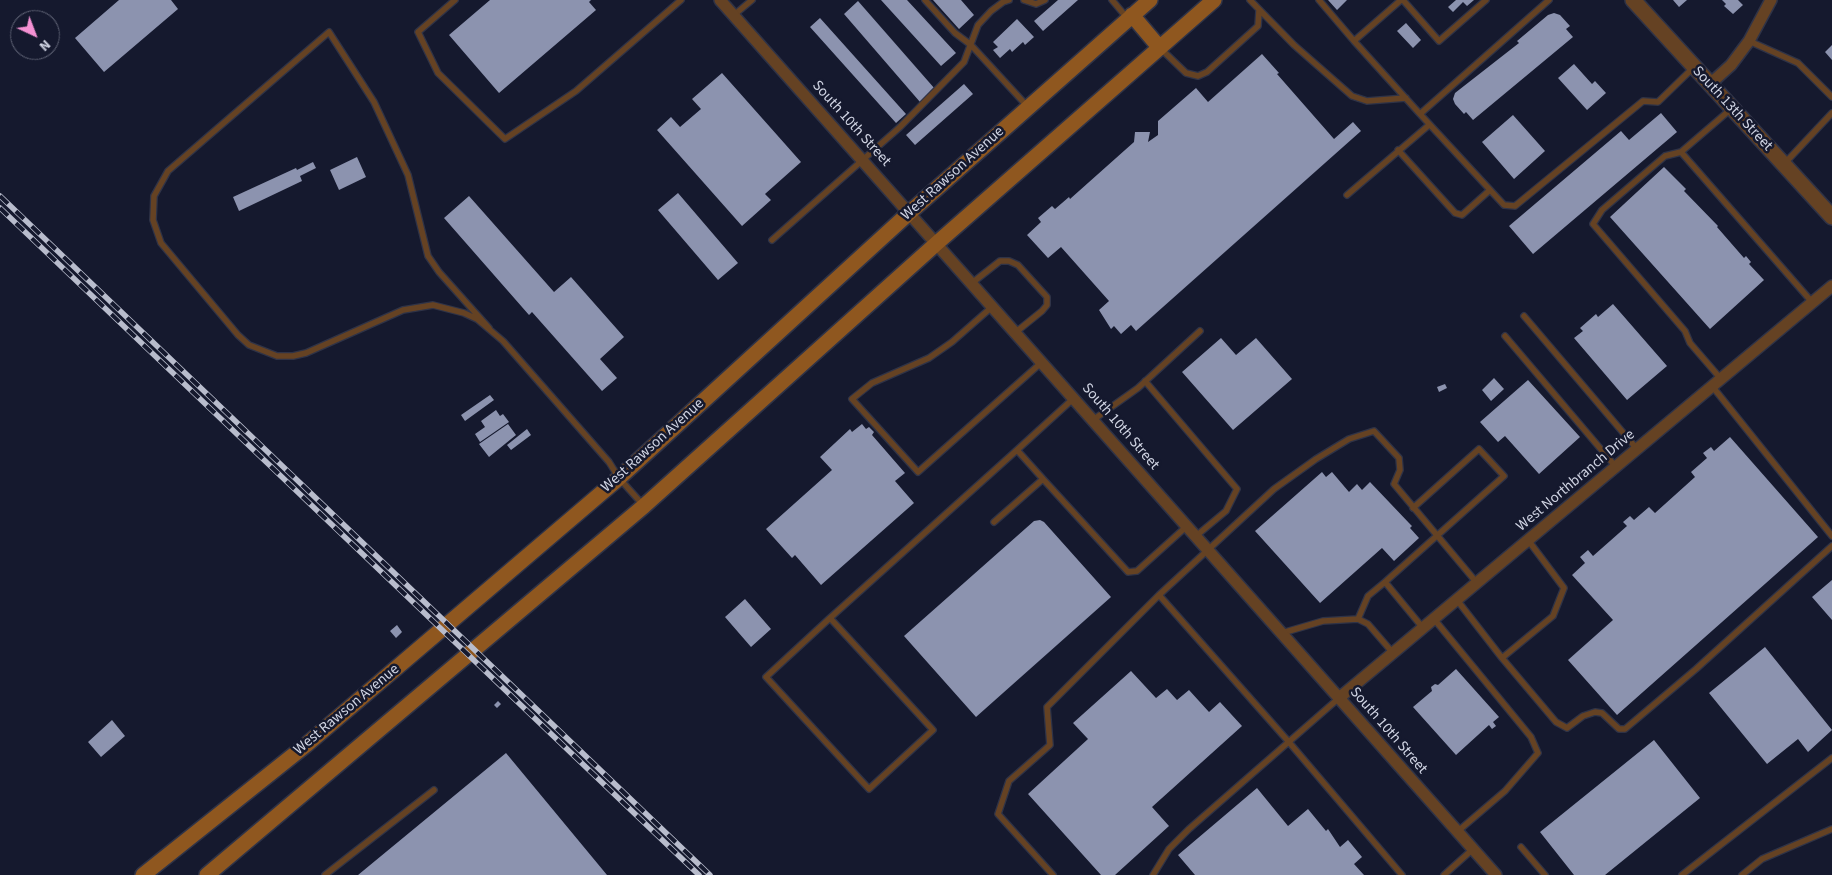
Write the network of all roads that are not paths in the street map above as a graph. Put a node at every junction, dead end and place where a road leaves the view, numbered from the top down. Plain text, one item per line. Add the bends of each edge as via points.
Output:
1 (455, 0) edge
2 (681, 0) edge
3 (720, 0) edge
4 (752, 0) edge
5 (925, 0) edge
6 (1010, 0) edge
7 (1024, 0) edge
8 (1045, 0) edge
9 (1112, 0) edge
10 (1150, 0) edge
11 (1214, 0) edge
12 (1250, 0) edge
13 (1319, 0) edge
14 (1402, 0) edge
15 (1486, 0) edge
16 (1549, 0) edge
17 (1633, 0) edge
18 (1771, 0) edge
19 (1258, 8) junction
20 (734, 15) junction
21 (1130, 17) junction
22 (1354, 41) junction
23 (1749, 41) junction
24 (971, 45) junction
25 (1159, 47) junction
26 (1693, 68) junction
27 (1709, 85) junction
28 (1832, 96) edge
29 (1406, 98) junction
30 (1028, 107) junction
31 (1731, 109) junction
32 (1832, 113) edge
33 (1420, 114) junction
34 (1429, 125) junction
35 (1398, 150) junction
36 (1681, 152) junction
37 (862, 159) junction
38 (1783, 165) junction
39 (1490, 190) junction
40 (1347, 195) dead end
41 (909, 213) junction
42 (1832, 217) edge
43 (772, 240) dead end
44 (937, 242) junction
45 (972, 283) junction
46 (1832, 286) edge
47 (1812, 302) junction
48 (993, 306) junction
49 (1524, 316) dead end
50 (489, 328) junction
51 (1200, 331) dead end
52 (1016, 332) junction
53 (1505, 336) dead end
54 (1042, 362) junction
55 (1145, 381) junction
56 (1716, 382) junction
57 (1074, 398) junction
58 (1094, 420) junction
59 (1637, 449) junction
60 (1017, 450) junction
61 (1616, 467) junction
62 (619, 478) junction
63 (1043, 479) junction
64 (644, 506) junction
65 (1413, 508) junction
66 (994, 522) dead end
67 (1187, 526) junction
68 (1196, 536) junction
69 (1437, 536) junction
70 (1832, 536) edge
71 (1528, 540) junction
72 (1832, 546) edge
73 (1209, 551) junction
74 (1385, 582) junction
75 (1477, 583) junction
76 (1159, 595) junction
77 (1457, 600) junction
78 (830, 618) junction
79 (1358, 619) junction
80 (1434, 619) junction
81 (1424, 628) junction
82 (1282, 633) junction
83 (1393, 653) junction
84 (1502, 658) junction
85 (1339, 698) junction
86 (1288, 741) junction
87 (1832, 758) edge
88 (434, 790) dead end
89 (1832, 829) edge
90 (1457, 832) junction
91 (1521, 847) dead end
92 (1473, 849) junction
93 (143, 875) edge
94 (207, 875) edge
95 (325, 875) edge
96 (1053, 875) edge
97 (1153, 875) edge
98 (1402, 875) edge
99 (1444, 875) edge
100 (1496, 875) edge
101 (1545, 875) edge
102 (1682, 875) edge
103 (1742, 875) edge

1 - 2 lane via 418,32 438,73 504,139 576,91
3 - 20 street, South 10th Street
4 - 20 lane
5 - 24 lane via 955,33
6 - 24 lane via 997,6 978,25
7 - 8 lane via 1036,4
9 - 21 lane
10 - 21 main road, West Rawson Avenue
11 - 25 main road
12 - 19 lane
13 - 22 lane
14 - 15 lane via 1439,41
14 - 22 lane
16 - 33 lane
17 - 26 street, South 13th Street
18 - 23 street
19 - 25 lane via 1258,26 1207,72 1198,76 1186,73
19 - 29 lane via 1352,96 1367,101
20 - 37 street, South 10th Street
21 - 25 main road
21 - 30 main road, West Rawson Avenue
22 - 29 lane
23 - 27 street via 1731,65
23 - 28 lane via 1798,62
24 - 30 lane
24 - 37 lane via 964,62 900,127
25 - 44 main road
26 - 27 street, South 13th Street
26 - 39 lane via 1658,102 1643,101 1515,206 1504,205
27 - 31 street, South 13th Street
29 - 33 lane
30 - 41 main road, West Rawson Avenue
31 - 36 lane
31 - 38 street, South 13th Street
32 - 38 lane
33 - 34 lane
34 - 35 lane
34 - 39 lane
35 - 39 lane via 1455,213 1462,215
35 - 40 lane
36 - 47 lane
36 - 56 lane via 1665,156 1602,210 1593,224 1685,331
37 - 41 street, South 10th Street
37 - 43 lane
38 - 42 street, South 13th Street
41 - 44 street, South 10th Street
41 - 62 main road, West Rawson Avenue
44 - 45 street, South 10th Street
44 - 64 main road
45 - 48 street, South 10th Street
45 - 52 lane via 1000,261 1009,261 1018,265 1047,297 1047,305 1042,311
46 - 47 street, West Northbranch Drive
47 - 56 street, West Northbranch Drive
48 - 52 street, South 10th Street
48 - 54 lane via 929,358 872,384 852,399 918,472
49 - 59 lane
50 - 50 lane via 477,319 449,308 417,306 386,315 306,353 277,356 261,351 238,335 161,243 152,220 154,196 174,165 329,32 374,102 408,175 428,256
50 - 62 lane via 603,455
51 - 55 lane
52 - 54 street, South 10th Street
53 - 61 lane
54 - 57 street, South 10th Street
55 - 58 lane
55 - 68 lane via 1237,489 1226,511
56 - 59 street, West Northbranch Drive
56 - 70 lane
57 - 58 street, South 10th Street
57 - 60 lane
58 - 67 street, South 10th Street
59 - 61 street, West Northbranch Drive
60 - 63 lane
60 - 78 lane
61 - 71 street, West Northbranch Drive
62 - 64 lane
62 - 93 main road, West Rawson Avenue via 306,745
63 - 66 lane
63 - 67 lane via 1128,572 1137,571
64 - 94 main road
65 - 69 lane
65 - 69 lane via 1479,449 1504,476
65 - 73 lane via 1394,484 1400,470 1399,458 1374,431 1349,438 1281,484
67 - 68 street, South 10th Street
68 - 73 street, South 10th Street
69 - 74 lane
69 - 75 lane
71 - 75 street, West Northbranch Drive
71 - 84 lane via 1564,588 1553,616
72 - 84 lane via 1625,729 1619,729 1602,713 1595,712 1567,728 1556,722
73 - 76 lane
73 - 82 street, South 10th Street
74 - 79 lane via 1368,596
74 - 81 lane
75 - 77 street, West Northbranch Drive
76 - 86 lane
76 - 96 lane via 1047,707 1050,745 1009,781 1001,799 998,814
77 - 80 street, West Northbranch Drive
77 - 84 lane
78 - 78 lane via 933,730 869,789 766,677
79 - 82 lane via 1323,621
79 - 83 lane via 1368,624
80 - 81 street, West Northbranch Drive
80 - 90 lane via 1532,737 1538,754 1505,791
81 - 83 street, West Northbranch Drive
82 - 85 street, South 10th Street
83 - 85 street, West Northbranch Drive
85 - 86 lane
85 - 90 street, South 10th Street
86 - 97 lane via 1189,828 1169,849
86 - 98 lane
87 - 102 lane
88 - 95 lane
89 - 103 lane via 1762,859
90 - 92 street, South 10th Street
91 - 101 lane
92 - 99 lane
92 - 100 street, South 10th Street

